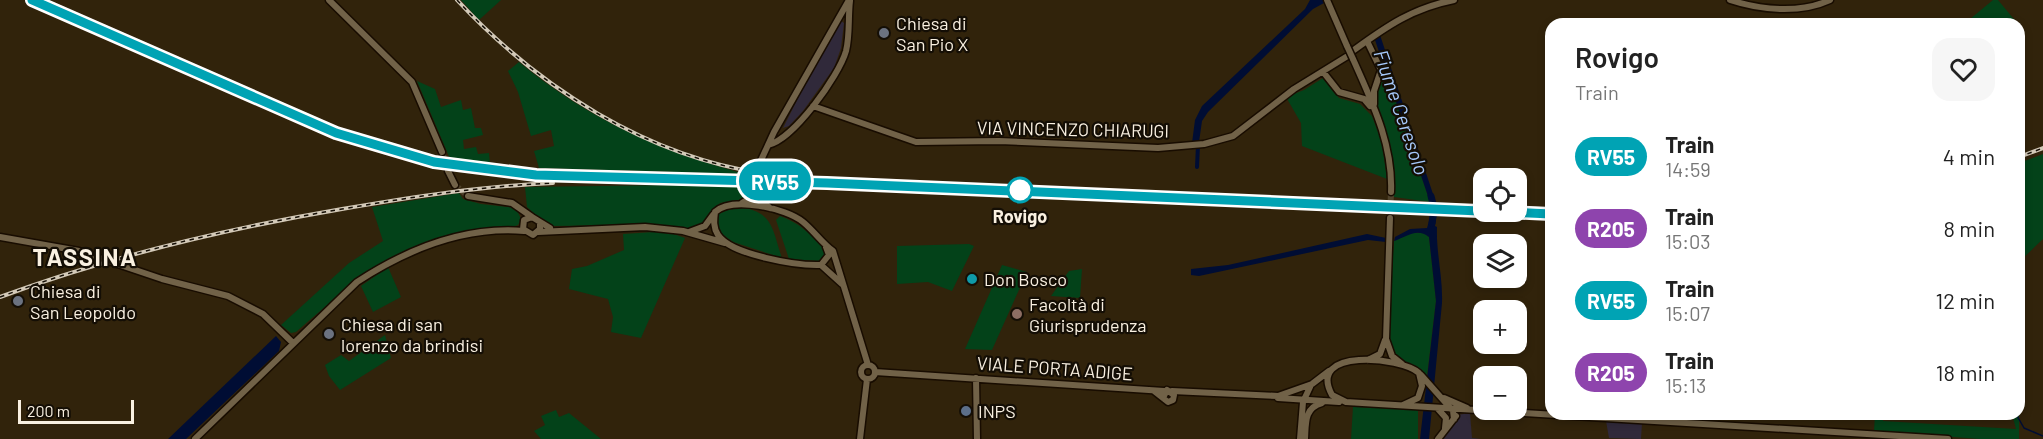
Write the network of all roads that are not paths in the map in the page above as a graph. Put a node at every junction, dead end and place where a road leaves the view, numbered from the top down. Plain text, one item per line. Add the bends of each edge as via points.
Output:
1 (329, 0) edge
2 (849, 0) edge
3 (1327, 0) edge
4 (1454, 0) edge
5 (1730, 0) edge
6 (1830, 0) edge
7 (1367, 41) junction
8 (1354, 50) dead end
9 (1349, 58) junction
10 (1324, 73) junction
11 (1360, 76) junction
12 (1379, 78) junction
13 (1350, 95) junction
14 (813, 106) junction
15 (1376, 113) junction
16 (768, 145) junction
17 (442, 152) tunnel mouth
18 (757, 169) tunnel mouth
19 (448, 171) tunnel mouth
20 (455, 185) tunnel mouth
21 (1391, 192) tunnel mouth
22 (468, 196) tunnel mouth
23 (738, 204) junction
24 (516, 205) junction
25 (772, 209) junction
26 (716, 212) junction
27 (532, 217) junction
28 (1390, 218) tunnel mouth
29 (540, 223) junction
30 (523, 225) junction
31 (552, 229) junction
32 (538, 232) junction
33 (688, 232) junction
34 (0, 237) edge
35 (734, 246) junction
36 (826, 247) junction
37 (821, 265) junction
38 (844, 287) junction
39 (1386, 333) junction
40 (285, 334) junction
41 (301, 336) junction
42 (293, 343) junction
43 (287, 350) junction
44 (1365, 361) junction
45 (1403, 364) junction
46 (868, 365) junction
47 (1332, 369) junction
48 (875, 372) junction
49 (1421, 376) junction
50 (976, 378) junction
51 (867, 379) junction
52 (1312, 384) junction
53 (1436, 393) junction
54 (1164, 394) junction
55 (1173, 395) junction
56 (1262, 396) junction
57 (1300, 400) junction
58 (1328, 402) junction
59 (1346, 402) junction
60 (1403, 405) junction
61 (1473, 408) edge
62 (1437, 409) junction
63 (1451, 409) junction
64 (1464, 410) junction
65 (1473, 410) edge
66 (1527, 413) edge
67 (1545, 414) edge
68 (1454, 419) junction
69 (1641, 420) edge
70 (1445, 430) junction
71 (196, 438) edge
72 (860, 439) edge
73 (977, 439) edge
74 (1300, 439) edge
75 (1305, 439) edge
76 (1438, 439) edge
77 (1948, 439) edge

1 - 17 main road via 412,82
2 - 14 main road via 846,52
2 - 16 main road
3 - 9 main road, bridge
4 - 7 main road via 1426,6
5 - 6 main road via 1778,10
7 - 8 main road
7 - 12 main road via 1381,70
9 - 10 main road, VIA VINCENZO CHIARUGI
9 - 11 main road
10 - 13 main road via 1340,92
10 - 14 main road, VIA VINCENZO CHIARUGI via 1294,89 1233,136 1204,144 1158,148 999,141 916,142
11 - 12 main road via 1371,82
11 - 13 main road via 1358,90
11 - 15 main road
12 - 15 main road via 1373,97
13 - 15 main road via 1364,99
14 - 16 main road via 787,134
15 - 21 main road via 1391,160
16 - 18 main road
19 - 20 main road
22 - 24 main road
23 - 25 main road
23 - 25 main road via 748,201 756,185 761,200
23 - 26 main road via 723,206
24 - 27 main road
24 - 30 main road
25 - 36 main road via 804,222
26 - 33 main road via 705,226
26 - 35 main road via 718,235
27 - 29 main road
27 - 30 main road
28 - 39 main road
29 - 31 main road
29 - 32 main road
30 - 32 main road via 531,235
30 - 41 main road via 513,231 440,241 399,257 357,282
31 - 32 main road
31 - 33 main road via 645,227
33 - 35 main road
34 - 40 main road via 79,252 228,296 263,314
35 - 37 main road via 788,263
36 - 37 main road via 829,255
36 - 38 main road via 832,251
37 - 38 main road
38 - 46 main road
39 - 44 main road via 1380,354
39 - 45 main road via 1389,352
40 - 41 main road
40 - 42 main road
40 - 43 main road
41 - 42 main road
42 - 43 main road
43 - 71 main road
44 - 45 main road
44 - 47 main road via 1344,361
45 - 49 main road
46 - 48 main road
46 - 51 main road via 862,371
47 - 52 main road
47 - 59 main road via 1330,392
48 - 50 main road, VIALE PORTA ADIGE
48 - 51 main road
49 - 53 main road
49 - 60 main road via 1419,396
50 - 54 main road, VIALE PORTA ADIGE
50 - 73 main road
51 - 72 main road
52 - 56 main road via 1288,394
52 - 57 main road
53 - 61 main road via 1454,404
53 - 63 main road
54 - 55 main road
54 - 55 main road via 1168,402
55 - 56 main road via 1187,392
56 - 57 main road
57 - 58 main road
57 - 74 main road
58 - 59 main road
58 - 75 main road via 1309,411
59 - 60 main road
60 - 62 main road
62 - 63 main road
62 - 70 main road via 1446,418
63 - 64 main road
63 - 68 main road
64 - 65 main road
64 - 68 main road
66 - 67 main road
68 - 70 main road
69 - 77 main road
70 - 76 main road

